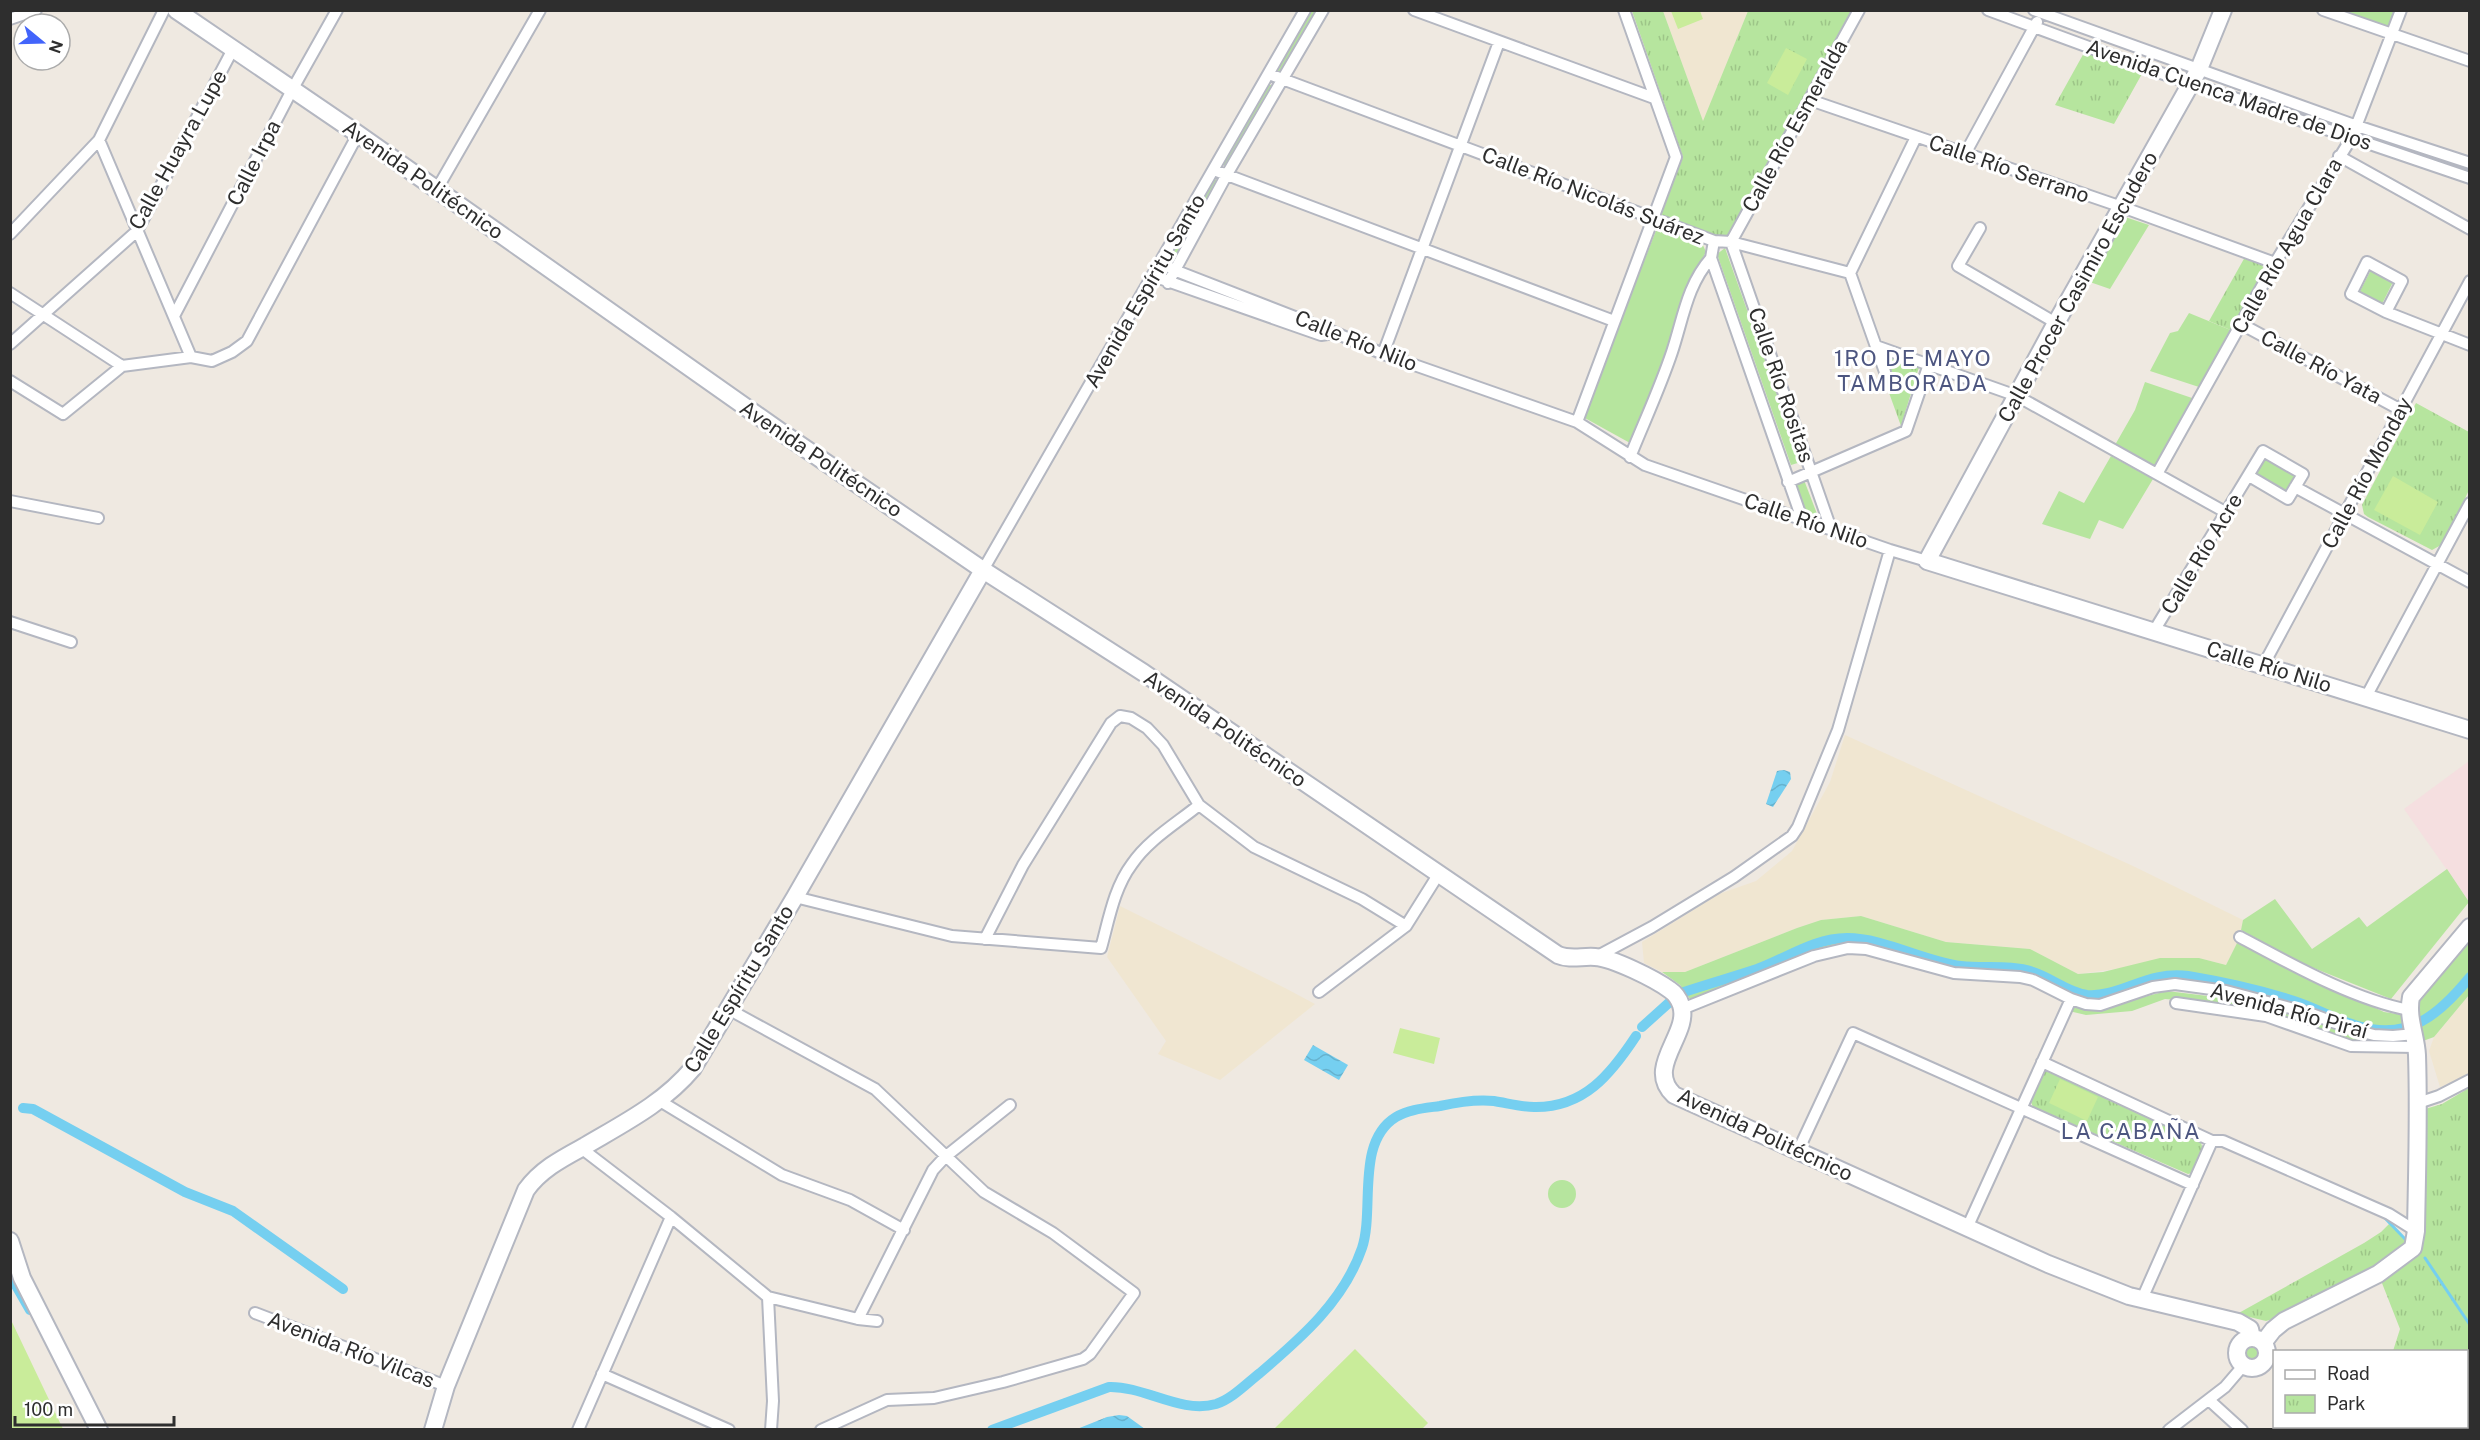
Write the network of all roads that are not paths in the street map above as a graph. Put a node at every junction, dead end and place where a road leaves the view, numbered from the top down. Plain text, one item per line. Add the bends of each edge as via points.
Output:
1 (36, 10) edge
2 (164, 10) edge
3 (176, 10) edge
4 (337, 10) edge
5 (540, 10) edge
6 (1305, 10) edge
7 (1323, 10) edge
8 (1414, 10) edge
9 (1624, 10) edge
10 (1859, 10) edge
11 (1988, 10) edge
12 (2223, 10) edge
13 (2323, 10) edge
14 (2400, 10) edge
15 (2039, 11) edge
16 (10, 19) edge
17 (2034, 27) junction
18 (2391, 35) junction
19 (1499, 42) junction
20 (233, 49) junction
21 (2469, 62) edge
22 (1269, 74) junction
23 (2194, 76) junction
24 (1282, 80) junction
25 (292, 90) junction
26 (1654, 98) junction
27 (1810, 99) junction
28 (2357, 126) junction
29 (358, 134) junction
30 (1916, 137) junction
31 (2352, 137) junction
32 (99, 140) junction
33 (1461, 147) junction
34 (1965, 154) junction
35 (2339, 156) junction
36 (2469, 163) edge
37 (1214, 170) junction
38 (1226, 176) junction
39 (2469, 178) edge
40 (437, 189) junction
41 (2122, 207) junction
42 (1653, 219) junction
43 (1980, 228) dead end
44 (2469, 230) edge
45 (137, 231) junction
46 (10, 234) edge
47 (1714, 241) junction
48 (1731, 242) junction
49 (1423, 250) junction
50 (1711, 258) junction
51 (1162, 263) junction
52 (2275, 263) junction
53 (1174, 270) junction
54 (1850, 273) junction
55 (1153, 276) junction
56 (2469, 281) edge
57 (1168, 283) junction
58 (10, 292) edge
59 (2386, 312) junction
60 (44, 314) junction
61 (174, 316) junction
62 (1614, 321) junction
63 (2056, 323) junction
64 (2241, 324) junction
65 (1336, 333) junction
66 (2442, 334) junction
67 (10, 344) edge
68 (2469, 345) edge
69 (1876, 346) junction
70 (1383, 354) junction
71 (191, 357) junction
72 (1929, 364) junction
73 (122, 366) junction
74 (1885, 372) dead end
75 (10, 381) edge
76 (2017, 396) junction
77 (2401, 410) junction
78 (1577, 422) junction
79 (1630, 457) junction
80 (1811, 471) junction
81 (2157, 474) junction
82 (2249, 476) junction
83 (1788, 482) junction
84 (2295, 487) junction
85 (10, 501) edge
86 (2469, 503) edge
87 (2227, 513) junction
88 (2345, 515) junction
89 (98, 519) dead end
90 (1802, 519) junction
91 (1831, 529) junction
92 (1890, 550) junction
93 (1927, 561) junction
94 (2437, 566) junction
95 (983, 570) junction
96 (2469, 582) edge
97 (10, 622) edge
98 (2154, 631) junction
99 (71, 642) dead end
100 (2264, 664) junction
101 (2366, 697) junction
102 (2469, 730) edge
103 (1199, 805) junction
104 (1438, 875) junction
105 (795, 897) junction
106 (1406, 926) junction
107 (2469, 927) edge
108 (2240, 936) dead end
109 (985, 939) junction
110 (1595, 957) junction
111 (1319, 992) dead end
112 (2071, 999) junction
113 (1678, 1001) junction
114 (2176, 1003) dead end
115 (728, 1009) junction
116 (2413, 1028) junction
117 (2043, 1062) junction
118 (2469, 1080) edge
119 (660, 1101) junction
120 (2418, 1103) junction
121 (1010, 1105) dead end
122 (2021, 1108) junction
123 (2212, 1141) junction
124 (581, 1148) junction
125 (1798, 1151) junction
126 (945, 1157) junction
127 (2193, 1185) junction
128 (671, 1217) junction
129 (1967, 1228) junction
130 (904, 1230) junction
131 (2416, 1231) junction
132 (10, 1241) edge
133 (768, 1297) junction
134 (2142, 1299) junction
135 (255, 1313) dead end
136 (858, 1319) junction
137 (877, 1321) dead end
138 (2266, 1353) edge
139 (2243, 1366) junction
140 (602, 1374) junction
141 (446, 1386) junction
142 (2209, 1400) junction
143 (98, 1429) edge
144 (433, 1430) edge
145 (578, 1430) edge
146 (729, 1430) edge
147 (771, 1430) edge
148 (821, 1430) edge
149 (2169, 1430) edge
150 (2242, 1430) edge

1 - 16 street
2 - 32 street
3 - 20 main road, Avenida Politécnico
4 - 25 street, Calle Irpa
5 - 40 street
6 - 22 street, Avenida Espíritu Santo
7 - 24 street, Avenida Espíritu Santo
8 - 19 street
9 - 26 street
10 - 27 street, Calle Río Esmeralda
11 - 17 street, Avenida Cuenca Madre de Dios
12 - 23 main road, Calle Procer Casimiro Escudero
13 - 18 street
14 - 18 street, Calle Río Agua Clara
15 - 17 street
15 - 23 street, Avenida Cuenca Madre de Dios
17 - 23 street, Avenida Cuenca Madre de Dios
17 - 34 street
18 - 21 street
18 - 28 street, Calle Río Agua Clara
19 - 26 street
19 - 33 street
20 - 25 main road, Avenida Politécnico
20 - 45 street, Calle Huayra Lupe
22 - 24 street, Calle Río Nicolás Suárez
22 - 37 street, Avenida Espíritu Santo
23 - 28 street, Avenida Cuenca Madre de Dios
23 - 31 street, Avenida Cuenca Madre de Dios
23 - 41 main road, Calle Procer Casimiro Escudero
24 - 33 street, Calle Río Nicolás Suárez
24 - 38 street, Avenida Espíritu Santo
25 - 29 main road, Avenida Politécnico
25 - 61 street, Calle Irpa
26 - 42 street via 1676,157
27 - 30 street, Calle Río Serrano
27 - 48 street, Calle Río Esmeralda
28 - 31 street, Calle Río Agua Clara
28 - 36 street, Avenida Cuenca Madre de Dios
29 - 40 main road, Avenida Politécnico
29 - 71 street via 247,341 213,361
30 - 34 street, Calle Río Serrano
30 - 54 street
31 - 35 street, Calle Río Agua Clara
31 - 39 street, Avenida Cuenca Madre de Dios
32 - 45 street
32 - 46 street
33 - 42 street, Calle Río Nicolás Suárez
33 - 49 street
34 - 41 street, Calle Río Serrano
35 - 44 street
35 - 52 street, Calle Río Agua Clara
37 - 38 street
37 - 51 street, Avenida Espíritu Santo
38 - 49 street
38 - 53 street, Avenida Espíritu Santo
40 - 95 main road, Avenida Politécnico via 618,319
41 - 52 street, Calle Río Serrano
41 - 63 main road, Calle Procer Casimiro Escudero
42 - 47 street, Calle Río Nicolás Suárez
42 - 62 street
43 - 63 street via 1958,266
45 - 60 street, Calle Huayra Lupe
45 - 61 street
47 - 48 street, Calle Río Nicolás Suárez
47 - 50 street, Calle Río Rositas
48 - 54 street, Calle Río Nicolás Suárez
48 - 80 street, Calle Río Rositas
49 - 62 street
49 - 70 street
50 - 79 street via 1686,299 1671,353
50 - 83 street, Calle Río Rositas
51 - 53 street, Calle Río Nilo
51 - 55 street, Avenida Espíritu Santo
52 - 64 street, Calle Río Agua Clara
53 - 57 street, Avenida Espíritu Santo
53 - 65 street, Calle Río Nilo
54 - 69 street
55 - 57 street
55 - 95 street, Avenida Espíritu Santo
56 - 66 street, Calle Río Monday
57 - 65 street via 1321,335
58 - 60 street
59 - 59 street via 2402,280 2367,262 2351,294
59 - 66 street
60 - 67 street, Calle Huayra Lupe
60 - 73 street
61 - 71 street
62 - 78 street
63 - 76 main road, Calle Procer Casimiro Escudero
64 - 77 street, Calle Río Yata
64 - 81 street, Calle Río Agua Clara
65 - 70 street, Calle Río Nilo
66 - 68 street
66 - 77 street, Calle Río Monday
69 - 72 street
69 - 74 street
70 - 78 street, Calle Río Nilo
71 - 73 street
72 - 76 street
72 - 80 street via 1906,431
73 - 75 street via 63,414
76 - 81 street
76 - 93 main road, Calle Procer Casimiro Escudero
77 - 88 street, Calle Río Monday
78 - 79 street, Calle Río Nilo
79 - 90 street, Calle Río Nilo
80 - 83 street
80 - 91 street, Calle Río Rositas
81 - 87 street
82 - 84 street via 2288,499
82 - 84 street via 2263,451 2302,474
82 - 87 street, Calle Río Acre
83 - 90 street, Calle Río Rositas
84 - 88 street
85 - 89 street
86 - 94 street
87 - 98 street, Calle Río Acre
88 - 94 street
88 - 100 street, Calle Río Monday
90 - 91 street, Calle Río Nilo
91 - 92 street, Calle Río Nilo
92 - 93 street, Calle Río Nilo
92 - 110 street via 1838,730 1792,836 1679,911
93 - 98 main road, Calle Río Nilo
94 - 96 street
94 - 101 street
95 - 104 main road, Avenida Politécnico via 1144,673
95 - 105 main road, Calle Espíritu Santo
97 - 99 street
98 - 100 main road, Calle Río Nilo
100 - 101 main road, Calle Río Nilo
101 - 102 main road, Calle Río Nilo
103 - 106 street via 1254,847 1362,899
103 - 109 street via 1132,863 1113,902 1101,948
103 - 109 street via 1163,745 1147,728 1120,716 1111,723 1023,865
104 - 106 street
104 - 110 main road, Avenida Politécnico via 1558,956
105 - 109 street via 952,936
105 - 115 main road, Calle Espíritu Santo
106 - 111 street
107 - 116 main road via 2411,997
108 - 116 street via 2301,969 2387,1006
110 - 113 main road, Avenida Politécnico via 1621,964
112 - 113 street, Avenida Río Piraí via 2026,979 1953,973 1866,949 1848,948
112 - 116 street, Avenida Río Piraí via 2100,1005 2153,987 2175,984 2226,991 2374,1035 2393,1036
112 - 117 street
113 - 125 main road, Avenida Politécnico via 1682,1017 1663,1074 1668,1089
114 - 116 street via 2266,1016 2351,1046
115 - 119 main road, Calle Espíritu Santo via 693,1068
115 - 126 street via 875,1089
116 - 120 main road
117 - 122 street
117 - 123 street
118 - 120 street
119 - 124 main road, Calle Espíritu Santo
119 - 130 street via 782,1175 850,1200
120 - 131 main road
121 - 126 street
122 - 125 street via 1853,1033
122 - 127 street
122 - 129 street
123 - 127 street
123 - 131 street via 2233,1145 2389,1214
124 - 128 street
124 - 141 main road, Calle Espíritu Santo via 536,1176 526,1190
125 - 129 main road, Avenida Politécnico
126 - 130 street via 933,1170
126 - 148 street via 984,1192 1053,1233 1134,1293 1083,1359 934,1398 887,1400
127 - 134 street
128 - 133 street
128 - 140 street
129 - 134 main road, Avenida Politécnico
130 - 136 street
131 - 138 main road via 2413,1248 2404,1257 2284,1321 2273,1330
132 - 143 main road via 22,1278
133 - 136 street
133 - 147 street via 774,1401
134 - 138 main road, Avenida Politécnico via 2238,1322 2250,1329
135 - 141 street, Avenida Río Vilcas
136 - 137 street
138 - 139 main road via 2256,1368
138 - 139 main road via 2242,1342 2237,1357
139 - 142 street
140 - 145 street
140 - 146 street
141 - 144 main road, Calle Espíritu Santo
142 - 149 street
142 - 150 street

